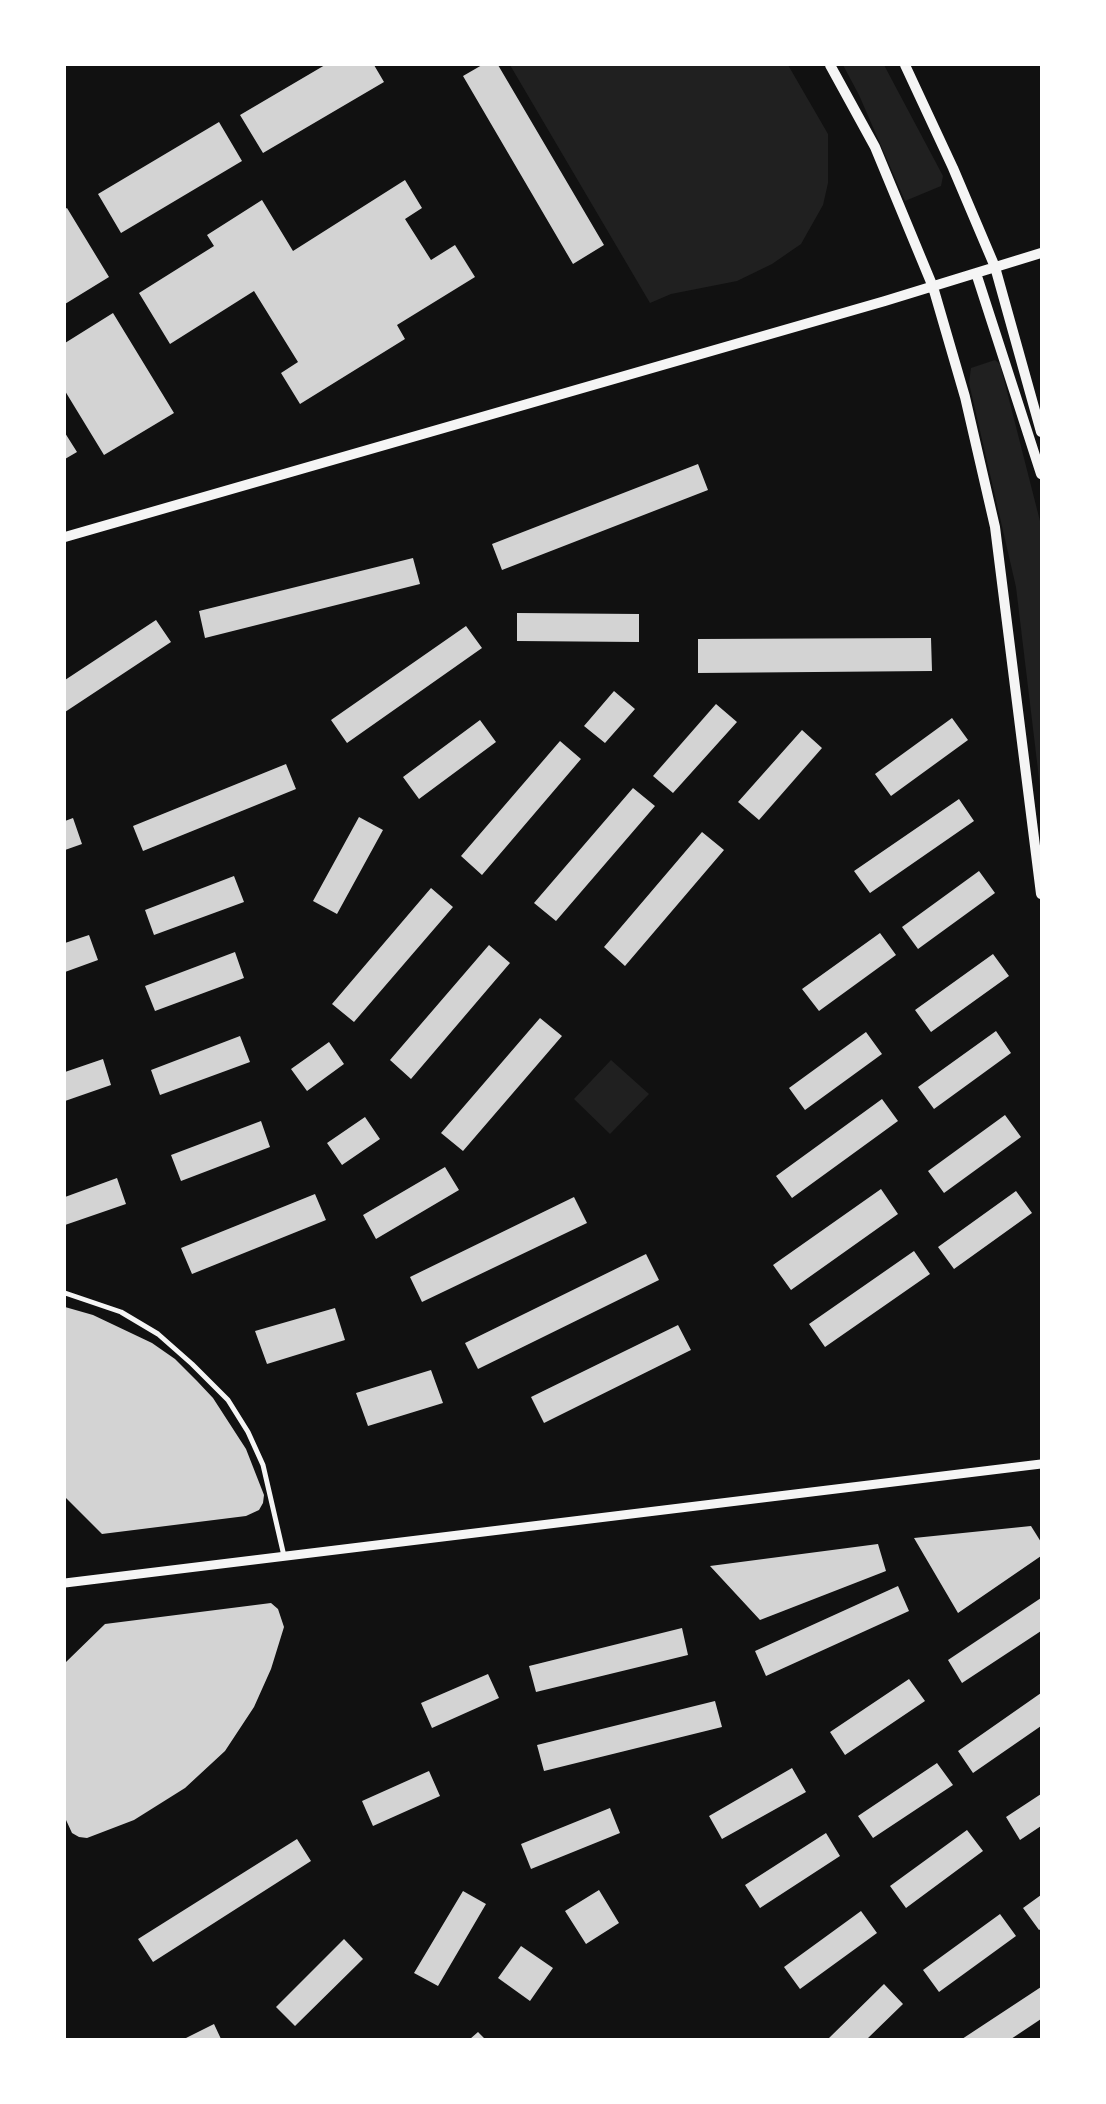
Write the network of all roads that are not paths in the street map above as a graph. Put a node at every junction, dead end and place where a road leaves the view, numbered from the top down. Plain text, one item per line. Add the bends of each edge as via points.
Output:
1 (830, 65) edge
2 (905, 65) edge
3 (1041, 254) edge
4 (995, 267) junction
5 (976, 273) junction
6 (933, 287) junction
7 (1041, 432) edge
8 (1041, 474) edge
9 (65, 537) edge
10 (1041, 894) edge
11 (65, 1293) edge
12 (1041, 1464) edge
13 (284, 1556) junction
14 (65, 1583) edge

1 - 6 main road via 875,147
2 - 4 main road
3 - 4 main road
4 - 5 main road
4 - 7 main road
5 - 6 main road
5 - 8 main road
6 - 9 main road
6 - 10 main road via 965,397 995,527
11 - 13 street via 121,1312 158,1334 228,1400 248,1432 262,1465
12 - 13 street
13 - 14 street

